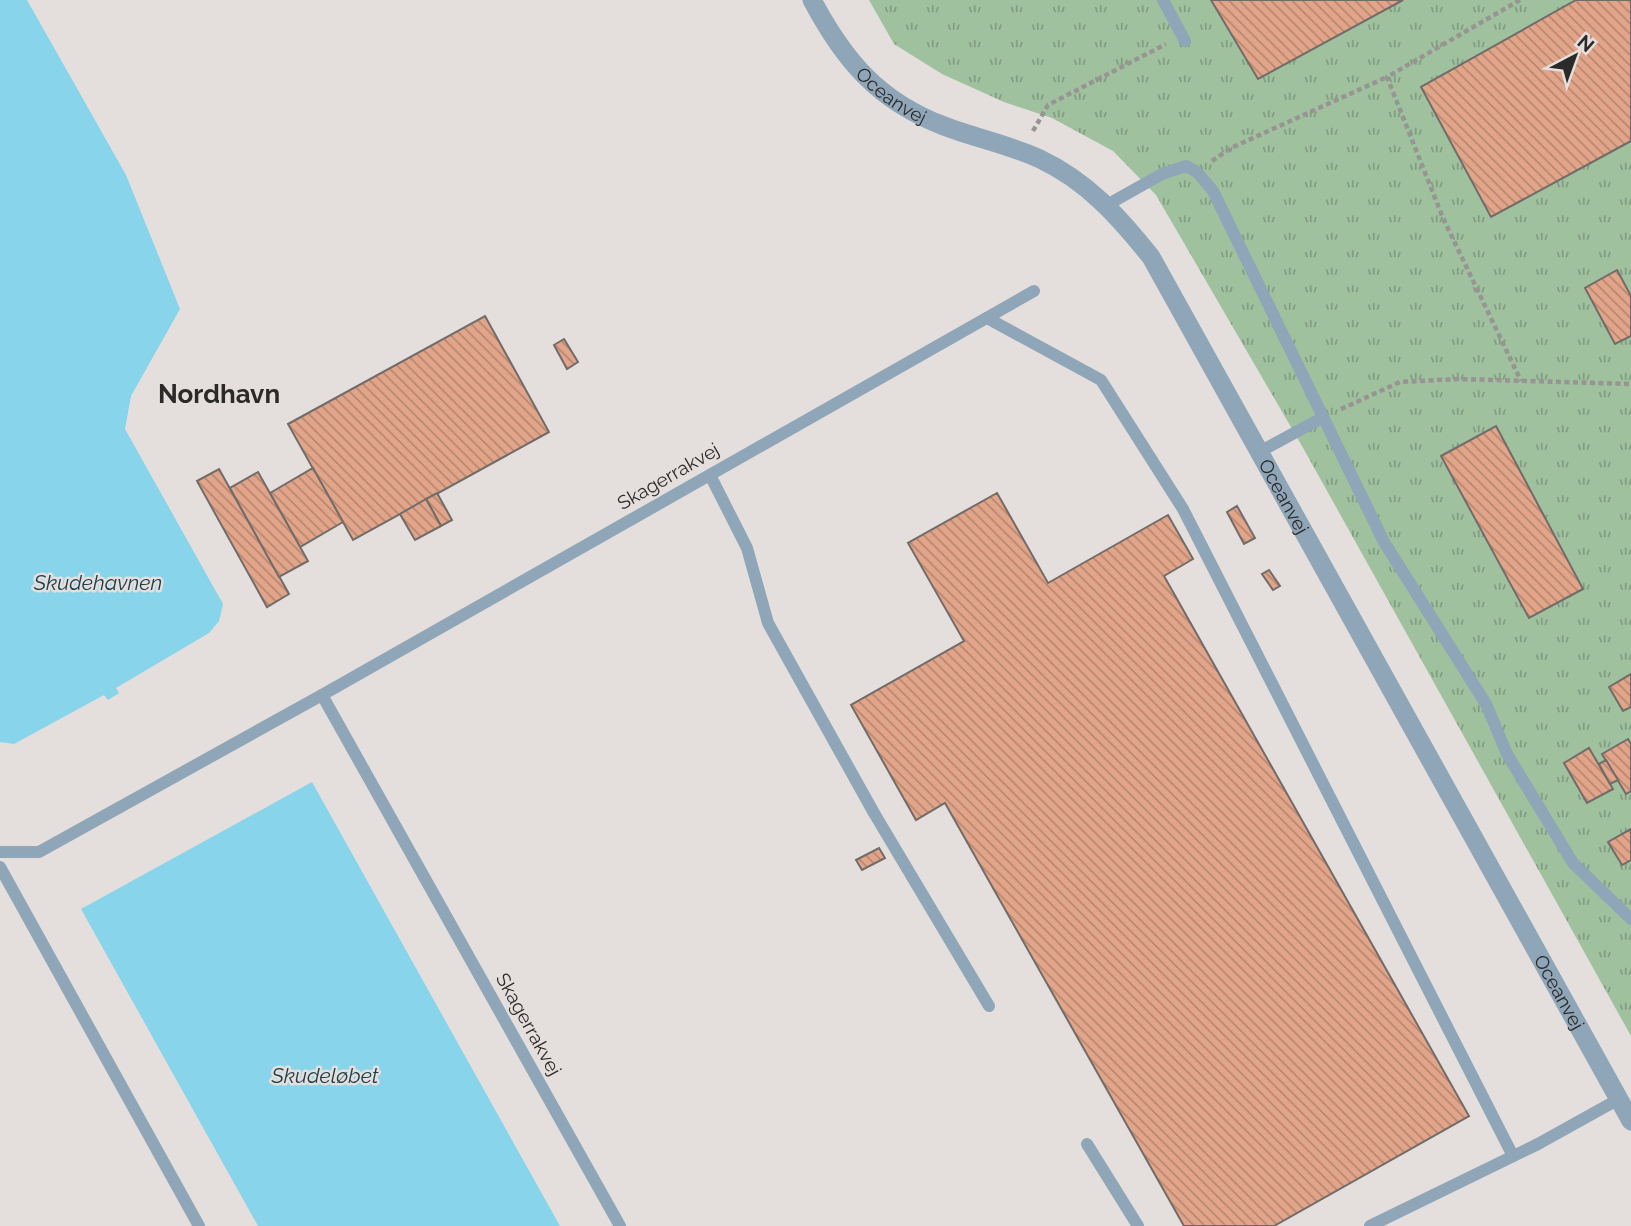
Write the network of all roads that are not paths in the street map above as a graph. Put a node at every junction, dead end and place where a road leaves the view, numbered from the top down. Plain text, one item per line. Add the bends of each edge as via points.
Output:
1 (812, 0) edge
2 (1163, 0) edge
3 (1184, 38) road end
4 (1107, 205) junction
5 (1034, 291) dead end
6 (987, 318) junction
7 (1321, 418) junction
8 (1259, 452) junction
9 (710, 475) junction
10 (322, 695) junction
11 (0, 852) edge
12 (0, 867) edge
13 (3, 880) edge
14 (1631, 919) edge
15 (989, 1006) dead end
16 (1619, 1099) junction
17 (1631, 1121) edge
18 (1087, 1144) dead end
19 (1513, 1156) junction
20 (199, 1226) edge
21 (620, 1226) edge
22 (1138, 1226) edge
23 (1370, 1226) edge

1 - 4 street, Oceanvej via 835,43 882,91 942,126 1040,159 1093,191
2 - 3 lane
4 - 7 lane via 1162,174 1186,166 1197,172 1213,191
4 - 8 street, Oceanvej via 1151,257
5 - 6 lane, Skagerrakvej
6 - 9 lane, Skagerrakvej
6 - 19 lane via 1101,380 1175,497
7 - 8 lane
7 - 14 lane via 1384,542 1486,704 1507,754 1536,804 1573,863
8 - 16 street, Oceanvej
9 - 10 lane, Skagerrakvej
9 - 15 lane via 747,548 768,623
10 - 11 lane, Skagerrakvej via 39,852
10 - 21 lane, Skagerrakvej
12 - 13 lane
13 - 20 lane
16 - 17 street, Oceanvej
16 - 19 lane
18 - 22 lane
19 - 23 lane

